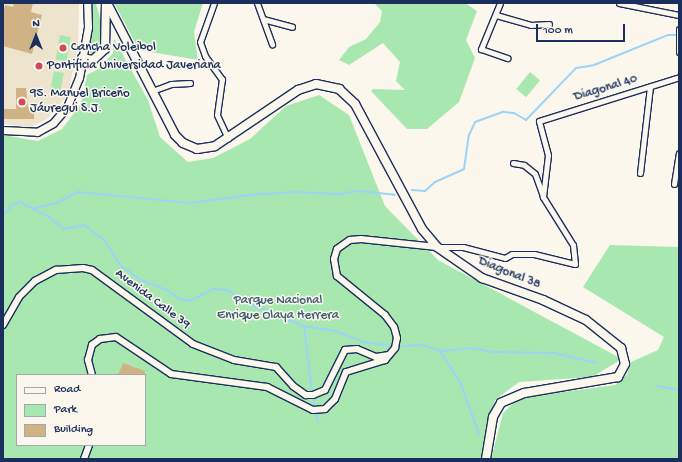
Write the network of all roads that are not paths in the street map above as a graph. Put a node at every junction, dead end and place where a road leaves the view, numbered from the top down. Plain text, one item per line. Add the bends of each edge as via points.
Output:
1 (87, 3) edge
2 (106, 3) edge
3 (214, 3) edge
4 (257, 3) edge
5 (500, 3) edge
6 (619, 3) edge
7 (496, 15) junction
8 (679, 15) edge
9 (263, 19) junction
10 (549, 24) dead end
11 (292, 28) dead end
12 (679, 30) edge
13 (272, 44) dead end
14 (679, 52) edge
15 (82, 58) junction
16 (507, 58) dead end
17 (679, 77) edge
18 (190, 83) dead end
19 (650, 87) junction
20 (152, 91) junction
21 (3, 130) edge
22 (228, 139) junction
23 (679, 153) edge
24 (513, 163) dead end
25 (640, 173) dead end
26 (674, 184) dead end
27 (543, 197) junction
28 (437, 247) junction
29 (3, 325) edge
30 (392, 353) junction
31 (92, 374) edge
32 (89, 446) edge
33 (84, 459) edge
34 (486, 459) edge

1 - 15 main road via 88,27
2 - 15 main road via 106,49 93,60
2 - 20 main road, Diagonal 38
3 - 22 street via 200,42 204,56 222,79 217,115
4 - 9 street
5 - 7 street
6 - 8 street
7 - 10 street via 531,25
7 - 16 street via 481,49
9 - 11 street
9 - 13 street
12 - 14 street
15 - 21 main road via 77,88 62,114 37,132
17 - 19 street, Diagonal 40
18 - 20 street via 170,84
19 - 25 street
19 - 27 street, Diagonal 40 via 539,121 548,155
20 - 22 main road, Diagonal 38 via 175,134 183,143 206,149
22 - 28 main road, Diagonal 38 via 302,88 316,84 339,89 355,104 422,229
23 - 26 street
24 - 27 street via 524,165 534,174
27 - 28 street via 573,245 575,264 534,254 512,254 506,258 463,246
28 - 30 street via 361,239 350,240 337,249 334,259 337,276 386,316 394,327 397,338
28 - 34 main road, Diagonal 38 via 482,278 543,300 586,320 614,340 624,358 624,368 618,377 528,392 501,403 493,417
29 - 30 street, Avenida Calle 39 via 19,297 35,281 56,270 83,268 103,277 169,329 193,344 234,360 276,367 293,386 306,395 325,390 345,350 357,349 376,357
30 - 31 street via 381,362 346,372 333,403 316,411 267,387 171,374 116,337 100,339 92,345 88,360
32 - 33 street

